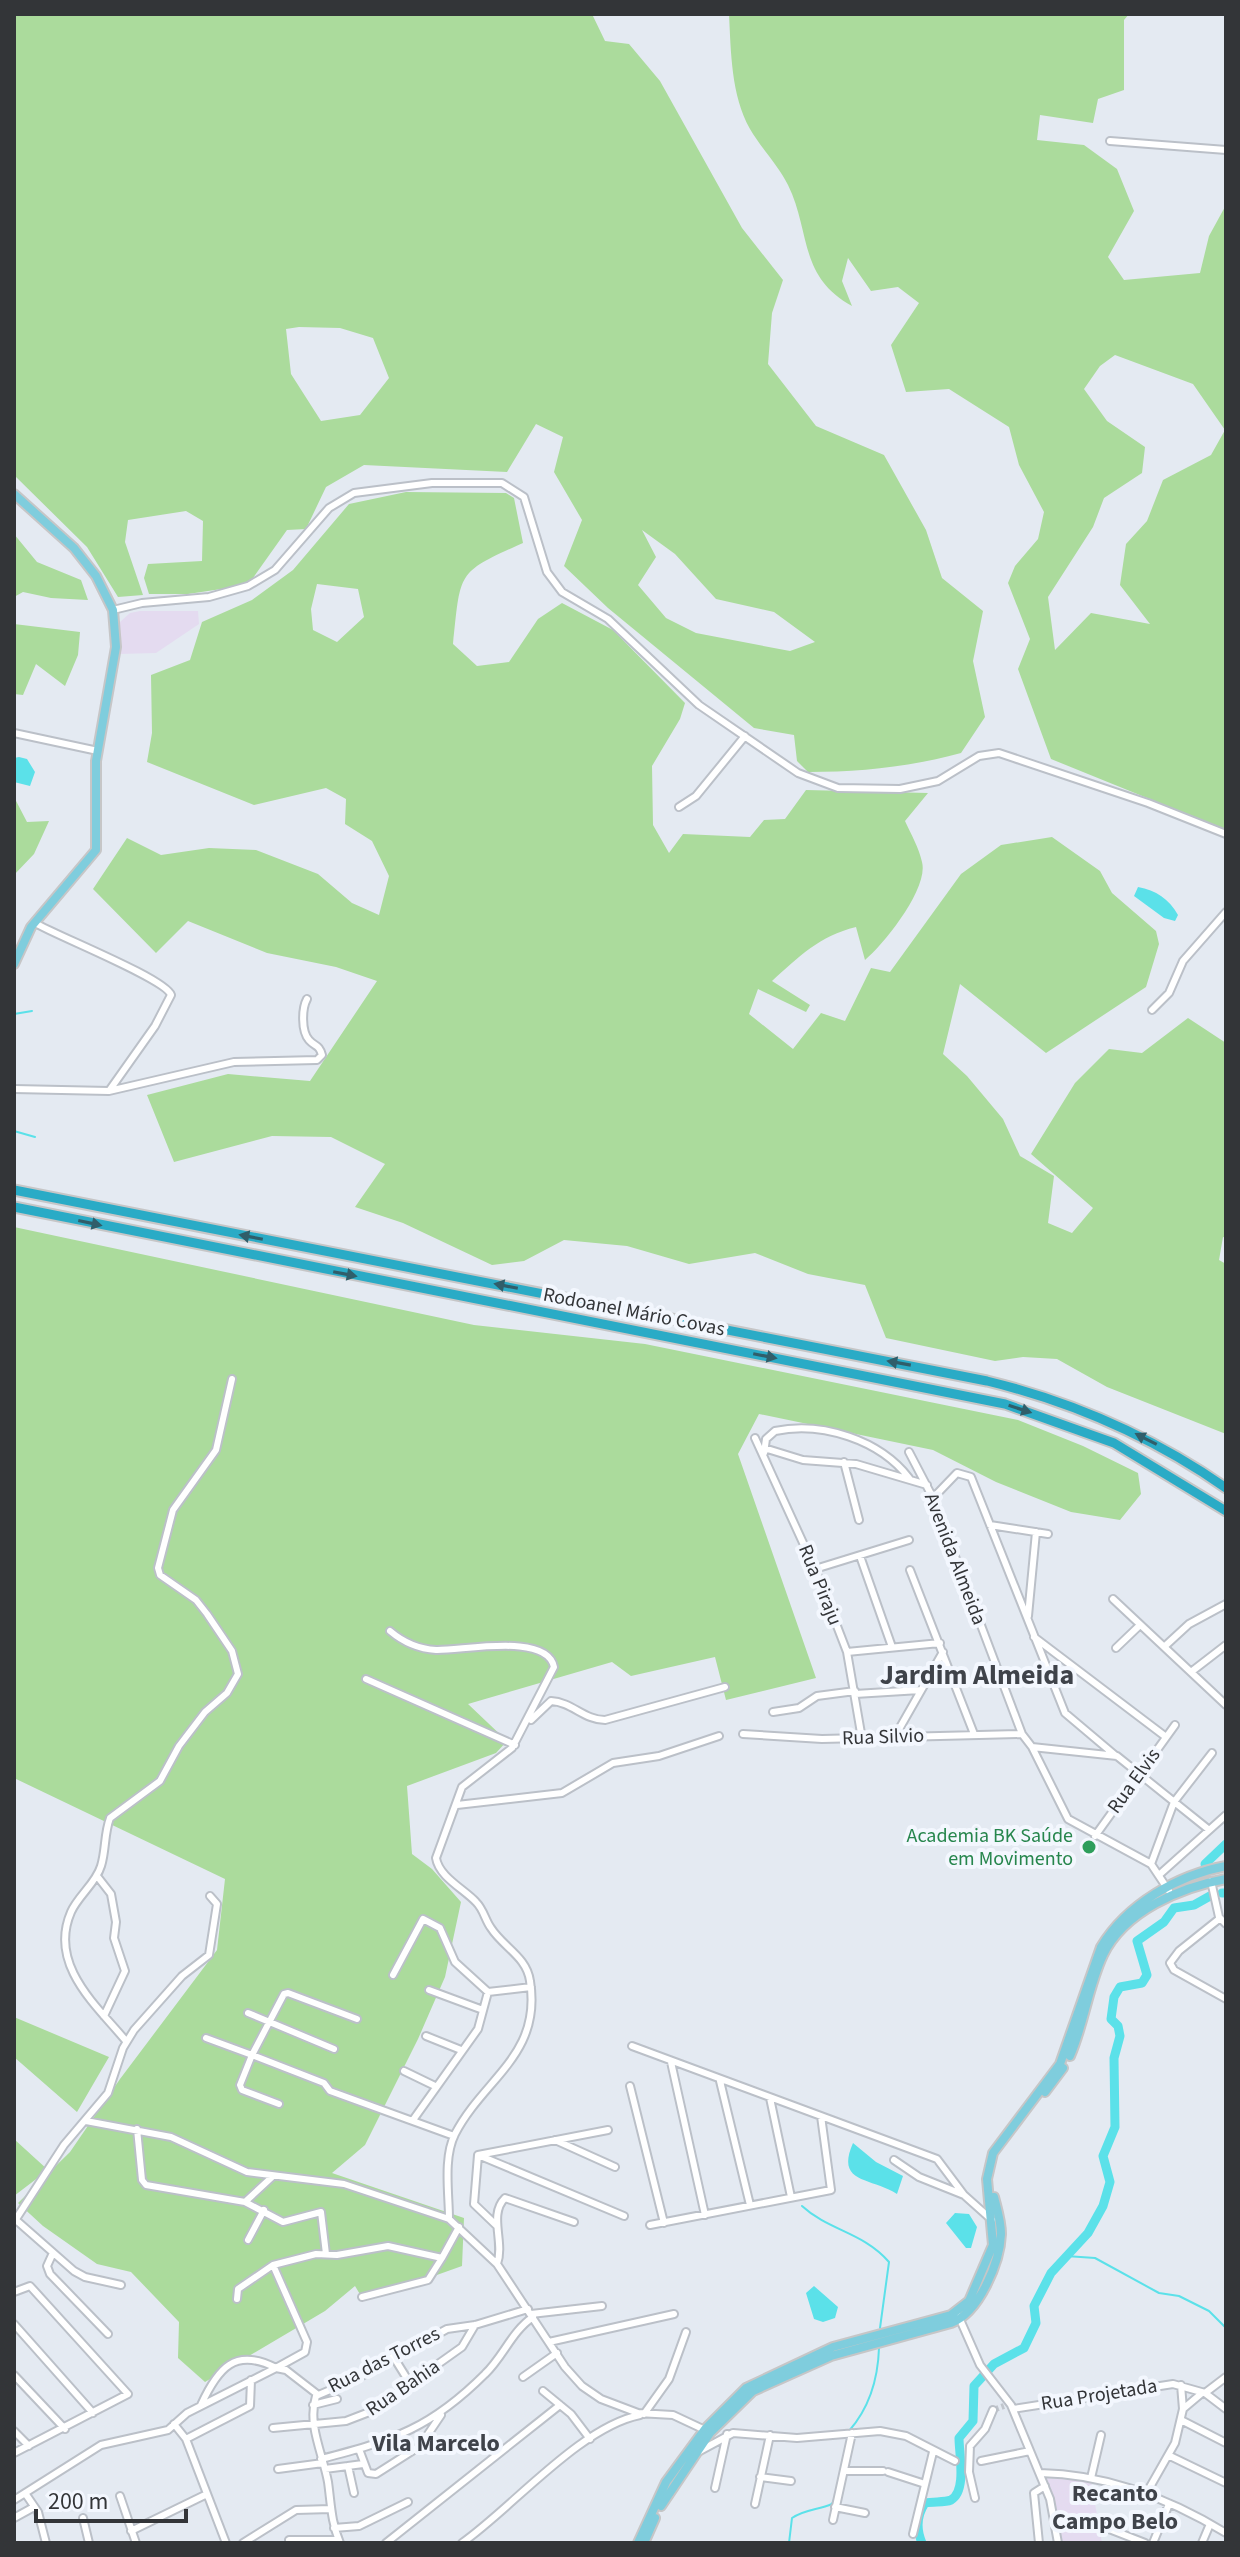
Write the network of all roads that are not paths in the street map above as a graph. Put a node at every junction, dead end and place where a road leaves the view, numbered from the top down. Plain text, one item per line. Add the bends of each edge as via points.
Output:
1 (1110, 141) dead end
2 (1226, 150) edge
3 (14, 494) edge
4 (113, 610) junction
5 (14, 733) edge
6 (745, 736) junction
7 (98, 751) junction
8 (679, 807) dead end
9 (1226, 834) edge
10 (1226, 912) edge
11 (35, 923) junction
12 (14, 964) edge
13 (307, 999) dead end
14 (1152, 1010) dead end
15 (14, 1089) edge
16 (109, 1091) junction
17 (14, 1190) edge
18 (14, 1207) edge
19 (232, 1379) dead end
20 (755, 1438) dead end
21 (764, 1448) junction
22 (909, 1452) dead end
23 (764, 1456) junction
24 (844, 1462) junction
25 (909, 1478) junction
26 (927, 1485) junction
27 (1226, 1488) edge
28 (933, 1498) junction
29 (1226, 1511) edge
30 (859, 1520) dead end
31 (990, 1525) junction
32 (1036, 1532) junction
33 (1048, 1534) dead end
34 (909, 1540) dead end
35 (860, 1556) junction
36 (815, 1569) junction
37 (910, 1570) dead end
38 (1113, 1599) dead end
39 (1226, 1604) edge
40 (1028, 1618) junction
41 (1140, 1625) junction
42 (390, 1631) dead end
43 (1034, 1637) junction
44 (940, 1643) junction
45 (1226, 1645) edge
46 (892, 1647) junction
47 (1164, 1647) junction
48 (1116, 1648) dead end
49 (847, 1652) junction
50 (943, 1652) junction
51 (1191, 1672) junction
52 (366, 1679) dead end
53 (725, 1687) dead end
54 (920, 1690) junction
55 (1226, 1691) edge
56 (855, 1692) junction
57 (1219, 1698) junction
58 (1226, 1705) edge
59 (773, 1712) dead end
60 (527, 1722) junction
61 (1175, 1725) dead end
62 (743, 1734) dead end
63 (974, 1734) junction
64 (1022, 1734) junction
65 (719, 1736) dead end
66 (1166, 1737) junction
67 (894, 1738) junction
68 (862, 1739) junction
69 (515, 1745) junction
70 (1032, 1747) junction
71 (1212, 1753) dead end
72 (1117, 1756) junction
73 (1138, 1774) junction
74 (1174, 1802) junction
75 (457, 1805) junction
76 (1226, 1815) edge
77 (1208, 1829) junction
78 (1095, 1836) junction
79 (1151, 1864) junction
80 (1226, 1866) edge
81 (1197, 1873) junction
82 (97, 1876) junction
83 (1160, 1876) junction
84 (1226, 1879) edge
85 (1211, 1881) junction
86 (1197, 1884) junction
87 (1170, 1888) junction
88 (210, 1896) dead end
89 (1223, 1922) edge
90 (393, 1975) dead end
91 (531, 1987) junction
92 (429, 1990) dead end
93 (488, 1992) junction
94 (1226, 1999) edge
95 (483, 2010) junction
96 (248, 2013) dead end
97 (104, 2016) junction
98 (357, 2019) dead end
99 (269, 2023) junction
100 (426, 2036) dead end
101 (206, 2038) dead end
102 (126, 2041) junction
103 (632, 2046) dead end
104 (334, 2049) dead end
105 (461, 2050) junction
106 (252, 2055) junction
107 (671, 2062) junction
108 (404, 2071) dead end
109 (720, 2081) junction
110 (435, 2086) junction
111 (630, 2086) dead end
112 (770, 2098) junction
113 (279, 2104) dead end
114 (821, 2116) junction
115 (413, 2120) junction
116 (86, 2121) junction
117 (137, 2129) junction
118 (608, 2130) dead end
119 (454, 2136) junction
120 (555, 2140) junction
121 (478, 2155) junction
122 (894, 2160) dead end
123 (615, 2167) dead end
124 (272, 2177) junction
125 (964, 2195) junction
126 (791, 2197) junction
127 (245, 2202) junction
128 (750, 2205) junction
129 (264, 2210) junction
130 (705, 2215) junction
131 (624, 2216) dead end
132 (449, 2219) junction
133 (15, 2221) edge
134 (574, 2222) dead end
135 (994, 2222) junction
136 (664, 2223) junction
137 (650, 2225) dead end
138 (497, 2226) junction
139 (459, 2227) junction
140 (248, 2240) dead end
141 (326, 2254) junction
142 (52, 2255) junction
143 (442, 2258) junction
144 (497, 2264) junction
145 (273, 2265) junction
146 (121, 2285) dead end
147 (14, 2292) edge
148 (362, 2297) dead end
149 (237, 2299) dead end
150 (602, 2306) dead end
151 (530, 2313) junction
152 (674, 2314) dead end
153 (958, 2316) junction
154 (14, 2324) edge
155 (475, 2325) junction
156 (686, 2332) dead end
157 (108, 2334) dead end
158 (549, 2342) junction
159 (557, 2353) junction
160 (393, 2356) junction
161 (276, 2368) junction
162 (14, 2375) edge
163 (523, 2377) dead end
164 (1226, 2377) edge
165 (251, 2380) junction
166 (411, 2385) junction
167 (1181, 2385) junction
168 (543, 2391) dead end
169 (1204, 2393) junction
170 (317, 2394) junction
171 (337, 2399) dead end
172 (201, 2405) junction
173 (313, 2405) junction
174 (560, 2405) junction
175 (1009, 2406) junction
176 (626, 2408) junction
177 (1183, 2409) junction
178 (1226, 2409) edge
179 (993, 2410) tunnel mouth
180 (93, 2413) junction
181 (644, 2414) junction
182 (441, 2415) junction
183 (1181, 2420) junction
184 (619, 2421) junction
185 (174, 2424) junction
186 (314, 2424) junction
187 (273, 2428) dead end
188 (65, 2429) junction
189 (14, 2431) edge
190 (707, 2431) junction
191 (852, 2433) junction
192 (727, 2434) junction
193 (770, 2435) junction
194 (1101, 2435) dead end
195 (186, 2439) junction
196 (590, 2439) junction
197 (1226, 2443) edge
198 (29, 2446) junction
199 (359, 2449) junction
200 (1030, 2451) junction
201 (692, 2452) junction
202 (933, 2452) junction
203 (14, 2453) edge
204 (1170, 2456) junction
205 (955, 2461) dead end
206 (981, 2461) dead end
207 (323, 2464) junction
208 (363, 2464) junction
209 (348, 2466) junction
210 (278, 2469) dead end
211 (845, 2471) junction
212 (1040, 2473) junction
213 (760, 2477) junction
214 (1091, 2478) junction
215 (791, 2481) dead end
216 (1226, 2483) edge
217 (925, 2484) junction
218 (1045, 2486) junction
219 (715, 2488) dead end
220 (25, 2493) junction
221 (354, 2493) dead end
222 (207, 2494) junction
223 (1146, 2494) junction
224 (120, 2496) dead end
225 (975, 2498) dead end
226 (14, 2500) edge
227 (408, 2502) dead end
228 (755, 2504) dead end
229 (1169, 2504) junction
230 (34, 2507) junction
231 (835, 2507) junction
232 (331, 2509) junction
233 (865, 2513) dead end
234 (14, 2518) edge
235 (83, 2518) dead end
236 (833, 2520) dead end
237 (1055, 2523) junction
238 (1210, 2524) junction
239 (1037, 2527) junction
240 (1104, 2527) dead end
241 (334, 2528) junction
242 (131, 2531) junction
243 (1226, 2533) edge
244 (913, 2534) dead end
245 (339, 2541) edge
246 (46, 2543) edge
247 (89, 2543) edge
248 (136, 2543) edge
249 (226, 2543) edge
250 (243, 2543) edge
251 (290, 2543) edge
252 (386, 2543) edge
253 (462, 2543) edge
254 (638, 2543) edge
255 (644, 2543) edge
256 (1039, 2543) edge
257 (1058, 2543) edge
258 (1145, 2543) edge
259 (1153, 2543) edge
260 (1202, 2543) edge

1 - 2 street
3 - 4 main road via 87,563
4 - 6 street via 209,597 248,586 275,570 329,508 354,493 502,483 524,497 547,572 558,588 608,619 690,698
4 - 7 main road via 116,657
5 - 7 street
6 - 8 street via 696,796
6 - 9 street via 798,773 851,789 922,786 945,779 979,756 1002,753
7 - 11 main road via 97,849
10 - 14 street via 1178,968 1169,993
11 - 12 main road
11 - 16 street via 170,991 155,1026
13 - 16 street via 306,1034 320,1048 317,1060 234,1062
15 - 16 street
27 -> 17 highway, Rodoanel Mário Covas via 1121,1426 987,1381
18 -> 29 highway, Rodoanel Mário Covas via 1005,1404 1114,1443
19 - 82 street via 216,1450 173,1510 158,1568 160,1575 196,1600 222,1633 238,1674 179,1746 160,1781 110,1818
20 - 23 street, Rua Piraju
21 - 23 street
21 - 24 street via 803,1460
21 - 25 street via 775,1431 827,1431 883,1452
22 - 26 street, Avenida Almeida
23 - 36 street, Rua Piraju
24 - 25 street
24 - 30 street
25 - 26 street
26 - 28 street, Avenida Almeida
28 - 31 street via 957,1473 967,1474
28 - 64 street, Avenida Almeida
31 - 32 street
31 - 40 street
32 - 33 street
32 - 40 street
34 - 35 street
35 - 36 street
35 - 46 street
36 - 49 street, Rua Piraju
37 - 44 street
38 - 41 street
39 - 47 street via 1189,1624
40 - 43 street
41 - 47 street
41 - 48 street
42 - 60 street via 406,1643 434,1650 520,1647 541,1652 554,1667
43 - 66 street
43 - 72 street via 1068,1718
44 - 46 street
44 - 50 street
45 - 51 street
46 - 49 street
47 - 51 street
49 - 56 street, Rua Piraju
50 - 54 street
50 - 63 street
51 - 57 street
52 - 69 street
53 - 60 street via 605,1720 551,1701
54 - 56 street
54 - 67 street
55 - 57 street
56 - 59 street via 817,1696 799,1708
56 - 68 street, Rua Piraju
57 - 58 street
60 - 69 street
61 - 66 street, Rua Elvis
62 - 68 street, Rua Silvio
63 - 64 street, Rua Silvio
63 - 67 street, Rua Silvio
64 - 70 street, Avenida Almeida
65 - 75 street via 659,1756 613,1763 562,1793
66 - 73 street, Rua Elvis
67 - 68 street, Rua Silvio
69 - 75 street via 467,1781
70 - 72 street
70 - 78 street via 1062,1811
71 - 74 street
72 - 73 street
73 - 74 street
73 - 78 street, Rua Elvis
74 - 77 street
74 - 79 street
75 - 91 street via 437,1863 518,1956
76 - 77 street
77 - 83 street
78 - 79 street
79 - 83 street
80 - 81 main road
81 - 86 main road
81 - 87 main road
82 - 97 street via 111,1894 114,1938 125,1971
82 - 97 street via 76,1904 66,1930 75,1979
83 - 87 street
84 - 85 main road
85 - 86 main road
85 - 89 street
86 - 87 main road
87 - 135 main road via 1107,1937 1096,1956 1060,2064 998,2144 987,2179
87 - 153 main road via 1104,1952 1068,2060 1000,2151 993,2176 1000,2246 976,2301
88 - 102 street via 217,1904 209,1955 170,1989
89 - 94 street via 1170,1963
90 - 93 street via 423,1919 440,1928 455,1962
91 - 93 street
91 - 119 street via 527,2037
92 - 95 street
93 - 95 street
95 - 105 street via 478,2029
96 - 99 street
97 - 102 street
98 - 99 street via 288,1993
99 - 104 street
99 - 106 street
100 - 105 street
101 - 106 street
102 - 116 street via 108,2093
103 - 107 street
105 - 110 street
106 - 113 street via 242,2090
106 - 115 street via 324,2083 330,2091
107 - 109 street
107 - 130 street
108 - 110 street
109 - 112 street
109 - 128 street
110 - 115 street
111 - 136 street
112 - 114 street
112 - 126 street
114 - 125 street via 937,2159
114 - 126 street via 832,2188
115 - 119 street
116 - 117 street
116 - 133 street via 64,2145
117 - 124 street via 187,2143 234,2169
117 - 127 street via 146,2185
118 - 120 street
119 - 132 street
120 - 121 street
120 - 123 street
121 - 131 street
121 - 138 street via 474,2204
122 - 125 street via 919,2177
124 - 127 street
124 - 132 street via 371,2191
125 - 135 street
126 - 128 street
127 - 129 street
128 - 130 street
129 - 140 street
129 - 141 street via 283,2222 321,2212
130 - 136 street
132 - 139 street
133 - 142 street
134 - 138 street via 512,2197 499,2204
135 - 153 main road via 986,2266
136 - 137 street
138 - 144 street
139 - 143 street
139 - 144 street
141 - 143 street via 388,2246
141 - 145 street
142 - 146 street via 85,2277
142 - 157 street via 50,2274
143 - 148 street via 428,2280
144 - 151 street
145 - 149 street via 238,2289
145 - 161 street via 307,2342 305,2352
147 - 180 street via 30,2286 128,2390 126,2397
150 - 151 street, Rua das Torres
151 - 155 street, Rua das Torres
151 - 158 street
151 - 182 street via 485,2375
152 - 158 street
153 - 175 street via 985,2373
153 - 190 main road via 803,2359 746,2388
154 - 180 street
155 - 160 street, Rua das Torres via 447,2329
155 - 166 street, Rua Bahia via 462,2347
156 - 181 street via 669,2379
158 - 159 street
159 - 163 street
159 - 176 street via 582,2386
160 - 166 street
160 - 170 street, Rua das Torres via 356,2379
161 - 165 street
161 - 170 street
161 - 172 street via 245,2358 216,2375
162 - 188 street
164 - 169 street
165 - 172 street
165 - 195 street via 250,2406
166 - 186 street, Rua Bahia via 358,2417
167 - 169 street, Rua Projetada
167 - 175 street, Rua Projetada
167 - 177 street
168 - 174 street
169 - 177 street
169 - 178 street, Rua Projetada
170 - 173 street, Rua das Torres
171 - 173 street
172 - 185 street
173 - 186 street, Rua das Torres
174 - 196 street
174 - 252 street
175 - 200 street
176 - 181 street
176 - 184 street
177 - 183 street
179 - 225 street via 970,2446
180 - 188 street
181 - 184 street
181 - 190 street via 670,2414
182 - 199 street via 406,2434
182 - 208 street via 420,2446 376,2474 369,2474
183 - 197 street
183 - 204 street
184 - 196 street
185 - 195 street
185 - 220 street via 154,2435 110,2440
186 - 187 street, Rua Bahia
186 - 207 street, Rua das Torres
188 - 198 street
189 - 198 street
190 - 201 main road
191 - 193 street
191 - 202 street via 894,2432
191 - 211 street
192 - 193 street
192 - 201 street via 703,2452
192 - 219 street
193 - 213 street
194 - 214 street
195 - 222 street
196 - 253 street
198 - 203 street
199 - 207 street
199 - 208 street
200 - 206 street
200 - 212 street
201 - 254 main road via 666,2482
201 - 255 main road
202 - 205 street
202 - 217 street
204 - 216 street
204 - 223 street
207 - 209 street
207 - 210 street
207 - 232 street, Rua das Torres
208 - 209 street
209 - 221 street
211 - 217 street via 886,2471
211 - 231 street
212 - 214 street
212 - 218 street
213 - 215 street
213 - 228 street
214 - 223 street
217 - 244 street
218 - 237 street
218 - 239 street via 1034,2493
220 - 226 street
220 - 230 street
222 - 242 street
222 - 249 street
223 - 229 street
224 - 242 street
227 - 241 street via 359,2526
229 - 238 street
229 - 259 street
230 - 234 street
230 - 246 street
231 - 233 street
231 - 236 street
232 - 241 street, Rua das Torres
232 - 250 street via 296,2510
235 - 247 street
237 - 239 street
237 - 257 street
238 - 243 street
238 - 260 street
239 - 256 street
240 - 258 street
241 - 245 street, Rua das Torres
242 - 248 street
245 - 251 street via 298,2538

